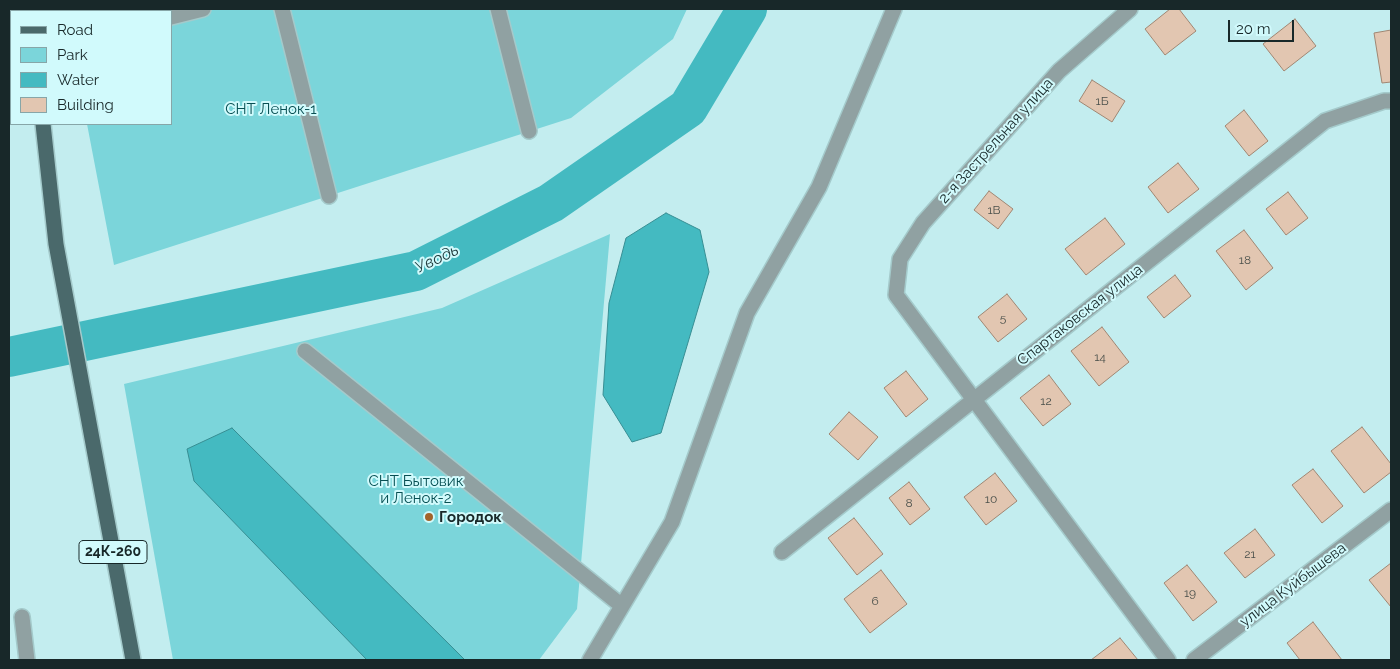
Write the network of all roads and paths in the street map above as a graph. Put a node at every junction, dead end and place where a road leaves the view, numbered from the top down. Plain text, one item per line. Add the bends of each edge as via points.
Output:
1 (203, 9) edge
2 (282, 9) edge
3 (498, 9) edge
4 (894, 9) edge
5 (1130, 9) edge
6 (172, 17) edge
7 (1391, 101) edge
8 (43, 125) edge
9 (529, 131) dead end
10 (329, 196) dead end
11 (305, 351) dead end
12 (974, 399) junction
13 (1391, 510) edge
14 (782, 552) dead end
15 (622, 606) junction
16 (22, 617) dead end
17 (27, 660) edge
18 (133, 660) edge
19 (590, 660) edge
20 (1168, 660) edge
21 (1194, 660) edge

1 - 6 street
2 - 10 street
3 - 9 street
4 - 15 street via 819,187 747,312 672,522
5 - 12 street, 2-я Застрельная улица via 1059,71 923,223 900,259 896,295
7 - 12 street, Спартаковская улица via 1325,121
8 - 18 main road, 24К-260 via 56,244
11 - 15 street
12 - 14 street, Спартаковская улица
12 - 20 street
13 - 21 street, улица Куйбышева
15 - 19 street
16 - 17 street

